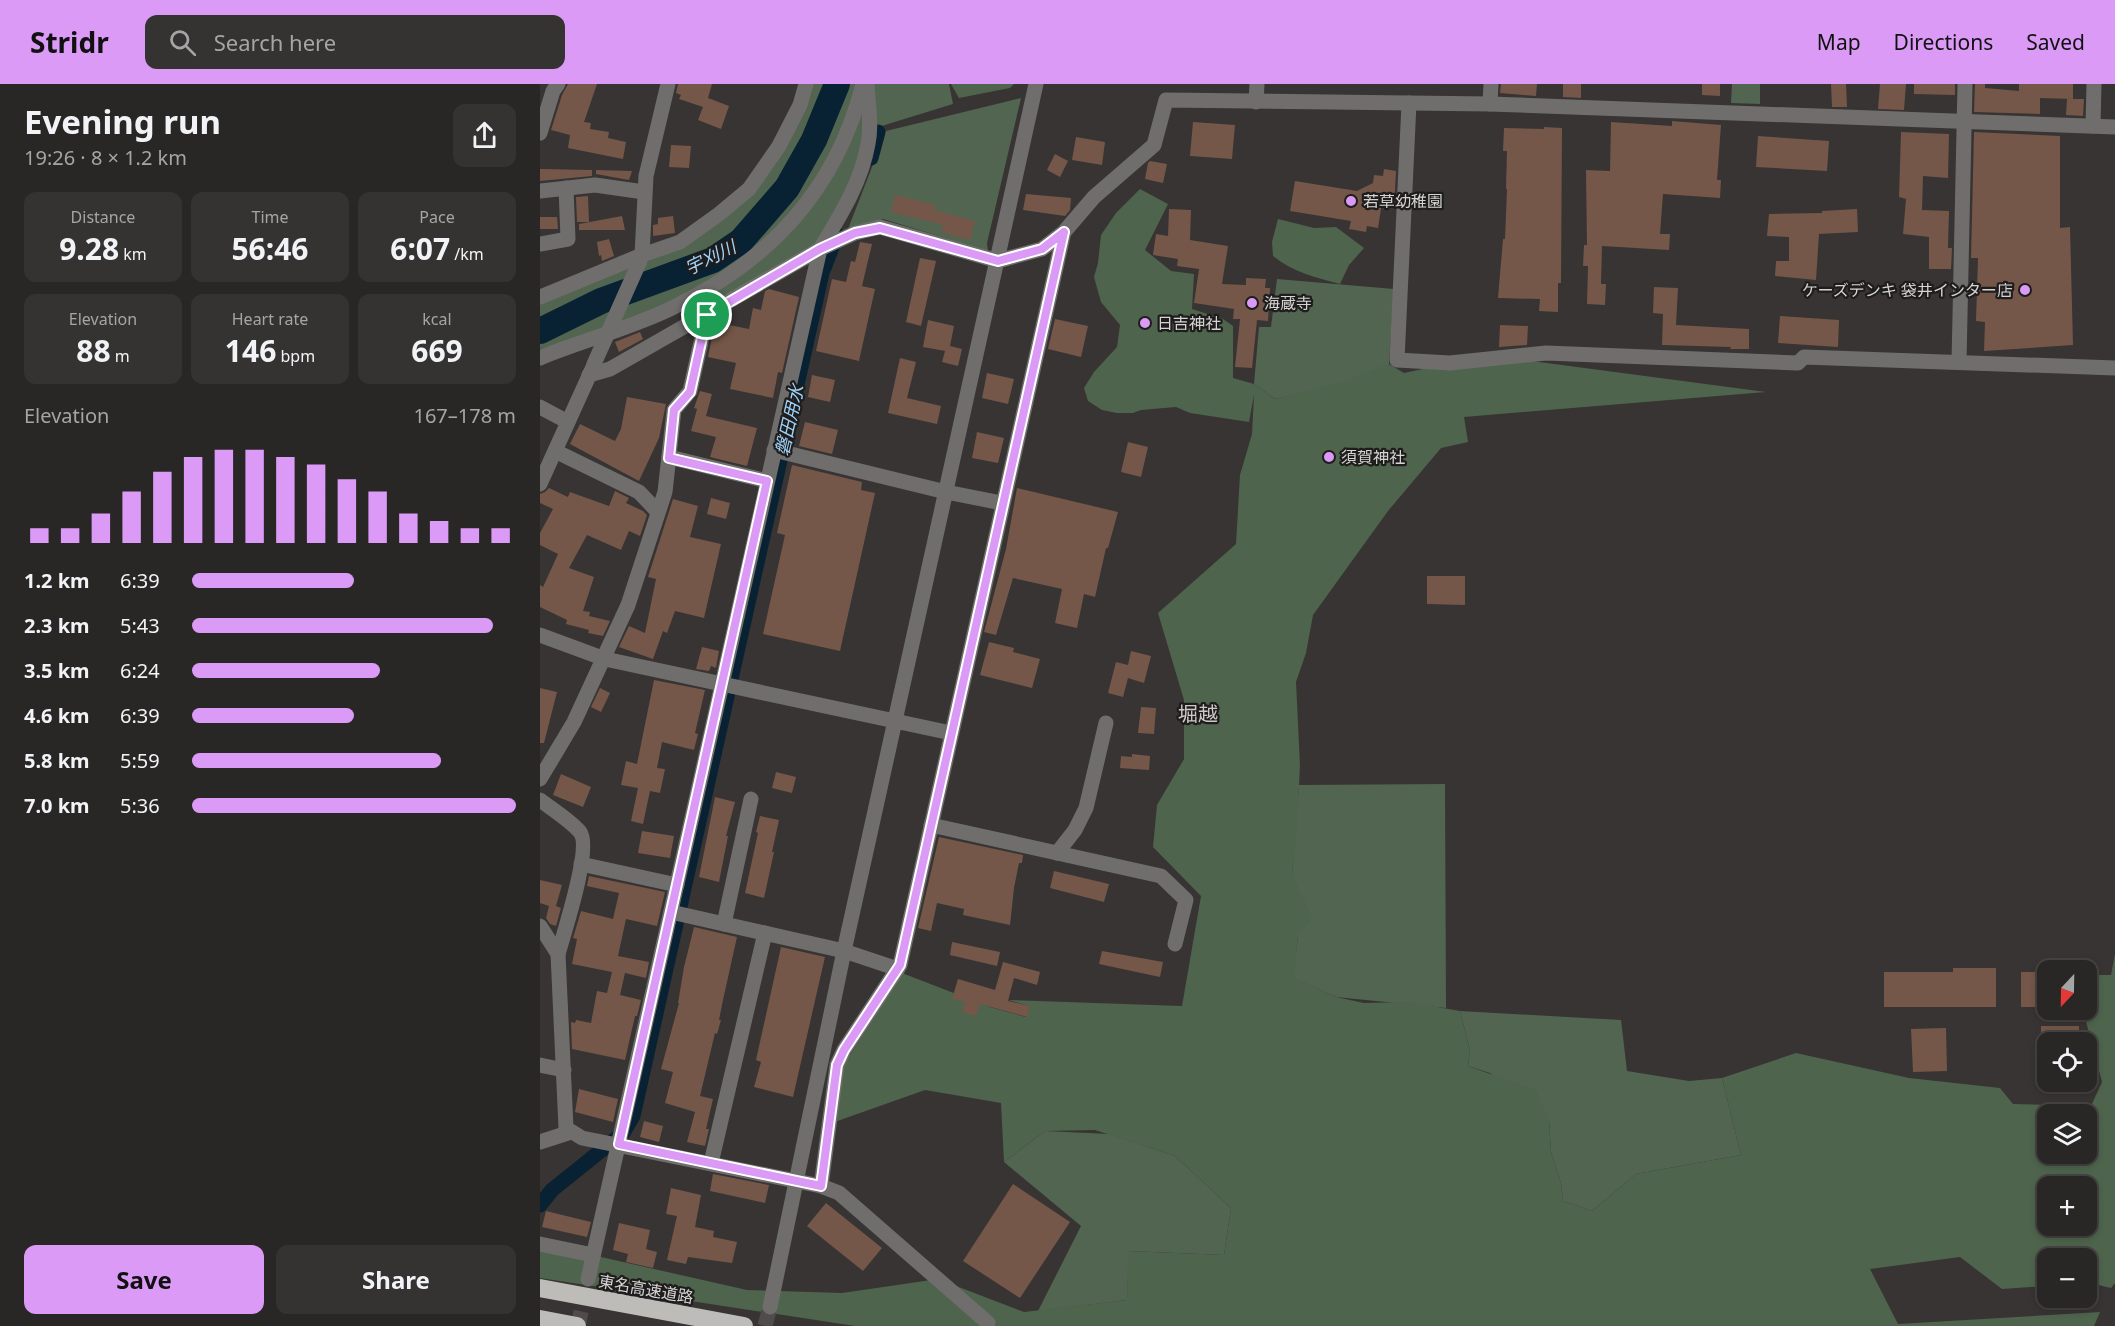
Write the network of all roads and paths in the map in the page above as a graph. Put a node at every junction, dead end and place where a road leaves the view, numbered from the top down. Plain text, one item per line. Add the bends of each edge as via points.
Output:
1 (558, 84) edge
2 (668, 84) edge
3 (806, 84) edge
4 (865, 84) edge
5 (1036, 84) edge
6 (1257, 84) edge
7 (1491, 84) edge
8 (1965, 84) edge
9 (2094, 84) edge
10 (1256, 102) junction
11 (1408, 103) junction
12 (1490, 104) junction
13 (1965, 121) junction
14 (2093, 126) junction
15 (2115, 127) edge
16 (540, 134) edge
17 (566, 188) junction
18 (540, 191) edge
19 (644, 192) junction
20 (1064, 232) junction
21 (540, 244) edge
22 (820, 249) junction
23 (640, 259) junction
24 (998, 261) junction
25 (709, 288) junction
26 (540, 297) edge
27 (707, 315) junction
28 (540, 358) edge
29 (1959, 362) junction
30 (2115, 368) edge
31 (591, 370) junction
32 (540, 406) edge
33 (568, 422) junction
34 (774, 450) junction
35 (549, 455) edge
36 (669, 458) junction
37 (767, 481) junction
38 (540, 484) edge
39 (946, 492) junction
40 (1002, 503) junction
41 (658, 512) junction
42 (540, 635) edge
43 (605, 659) junction
44 (722, 683) junction
45 (895, 720) junction
46 (1106, 723) dead end
47 (951, 733) junction
48 (540, 779) edge
49 (752, 799) dead end
50 (540, 800) edge
51 (931, 825) junction
52 (1057, 853) junction
53 (581, 864) junction
54 (677, 885) junction
55 (671, 912) junction
56 (724, 924) junction
57 (540, 926) edge
58 (765, 933) junction
59 (1175, 944) dead end
60 (844, 951) junction
61 (558, 954) junction
62 (898, 969) junction
63 (540, 1065) edge
64 (564, 1070) junction
65 (572, 1132) junction
66 (540, 1142) edge
67 (619, 1144) junction
68 (711, 1163) junction
69 (796, 1181) junction
70 (821, 1186) junction
71 (540, 1244) edge
72 (593, 1255) junction
73 (588, 1279) tunnel mouth
74 (540, 1288) edge
75 (770, 1307) tunnel mouth
76 (540, 1318) edge
77 (988, 1323) dead end
78 (577, 1326) edge
79 (744, 1326) edge

1 - 16 street
2 - 19 street
3 - 23 street via 779,146 749,189 680,242
4 - 22 street via 869,134 863,164 852,193
4 - 25 street via 842,144 805,204 759,254
5 - 24 street
6 - 10 street
7 - 12 street
8 - 13 street
9 - 14 street
10 - 11 street
10 - 20 street via 1166,100 1154,146 1094,197
11 - 12 street
11 - 29 street via 1397,360 1450,363 1546,353 1798,363 1804,357
12 - 13 street
13 - 14 street
13 - 29 street
14 - 15 street
17 - 18 street
17 - 19 street via 595,185
17 - 21 street via 568,238
19 - 23 street
20 - 24 street via 1042,249
20 - 40 street
22 - 24 street via 855,233 880,228
22 - 27 street
22 - 34 street
23 - 26 street
23 - 31 street, bridge
24 - 39 street
25 - 27 street
25 - 28 street via 601,338
27 - 31 street via 610,369
27 - 36 street via 690,392 674,410
29 - 30 street
31 - 33 street
32 - 33 street
33 - 35 street
34 - 37 street
34 - 39 street
35 - 38 street
35 - 41 street via 639,492
36 - 37 street
36 - 41 street
37 - 44 street
39 - 40 street
39 - 45 street
40 - 47 street
41 - 43 street via 628,605
42 - 43 street
43 - 44 street
43 - 48 street
44 - 45 street
44 - 54 street
45 - 47 street
45 - 60 street
46 - 52 street via 1086,808
47 - 51 street
49 - 56 street
50 - 53 street via 581,833
51 - 52 street
51 - 62 street
52 - 59 street via 1161,876 1186,900
53 - 54 street
53 - 61 street
54 - 55 street
55 - 56 street
55 - 67 street
56 - 58 street
57 - 61 street
58 - 60 street
58 - 68 street
60 - 62 street
60 - 69 street
61 - 64 street
62 - 70 street via 837,1065
63 - 64 street
64 - 65 street via 566,1128
65 - 66 street
65 - 67 street via 582,1138
67 - 68 street
67 - 72 street
68 - 69 street
69 - 70 street
69 - 75 street
70 - 77 street via 839,1193
71 - 72 street
72 - 73 street
74 - 79 highway, 東名高速道路
76 - 78 highway

